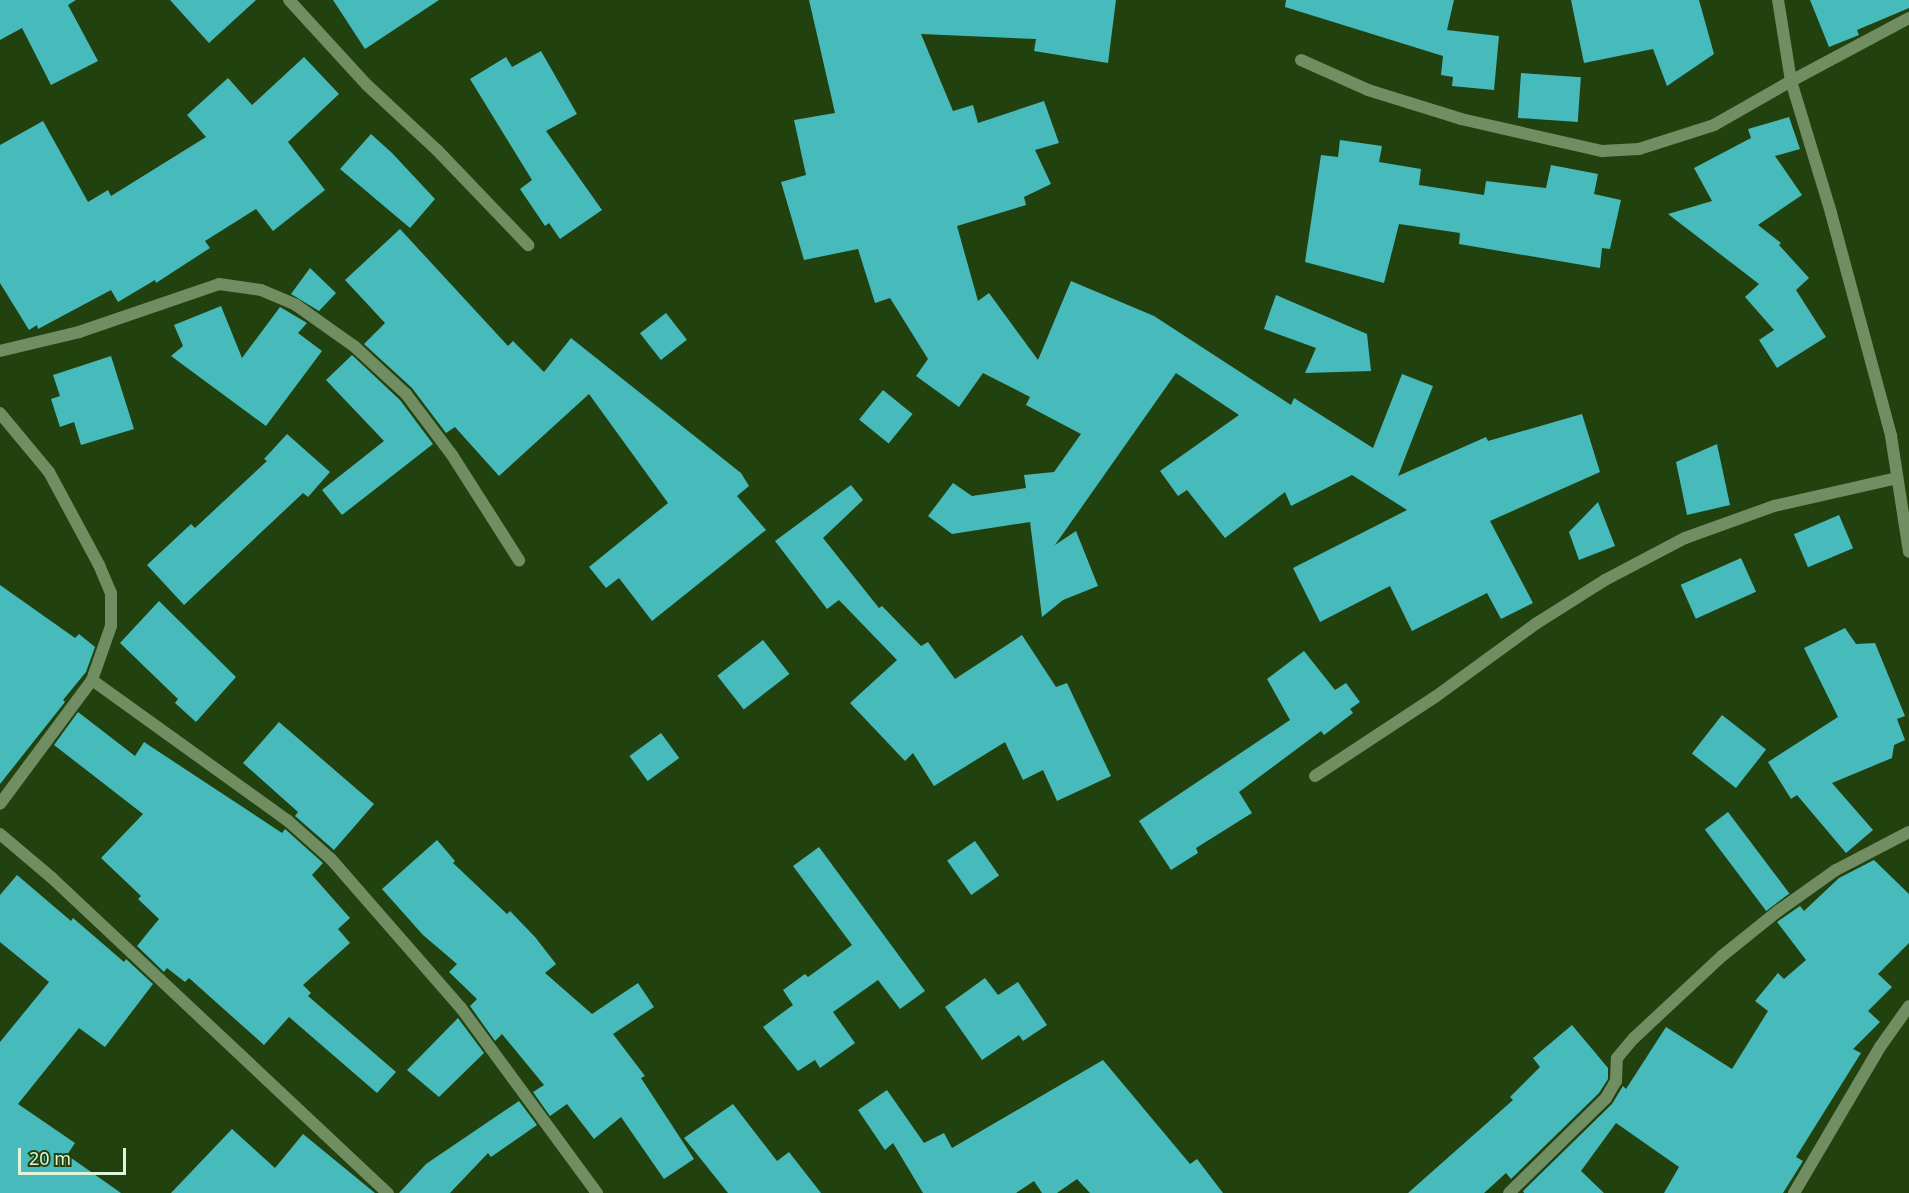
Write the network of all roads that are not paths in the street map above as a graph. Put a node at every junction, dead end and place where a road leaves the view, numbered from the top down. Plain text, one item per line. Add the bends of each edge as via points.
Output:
1 (289, 0) edge
2 (1778, 0) edge
3 (1909, 18) edge
4 (1301, 60) dead end
5 (1791, 81) junction
6 (528, 245) dead end
7 (0, 351) edge
8 (0, 413) edge
9 (1897, 478) junction
10 (1909, 552) edge
11 (519, 560) dead end
12 (92, 680) junction
13 (1315, 776) dead end
14 (0, 804) edge
15 (1909, 832) edge
16 (0, 834) edge
17 (1909, 1006) edge
18 (388, 1193) edge
19 (597, 1193) edge
20 (1509, 1193) edge
21 (1794, 1193) edge

1 - 6 street via 367,85
2 - 5 street
3 - 5 street
4 - 5 street via 1368,90 1461,119 1602,151 1639,149 1714,126
5 - 9 street via 1891,436
7 - 11 street via 79,332 219,284 261,290 296,305 354,346 406,394 452,454
8 - 12 street via 48,472 111,593 111,626
9 - 10 street
9 - 13 street via 1774,506 1685,538 1605,580 1537,623 1435,697
12 - 14 street
12 - 19 street via 287,820 331,859 461,1008
15 - 20 street via 1836,870 1722,956 1634,1038 1617,1058 1616,1081 1606,1098
16 - 18 street via 87,910
17 - 21 street via 1880,1047

